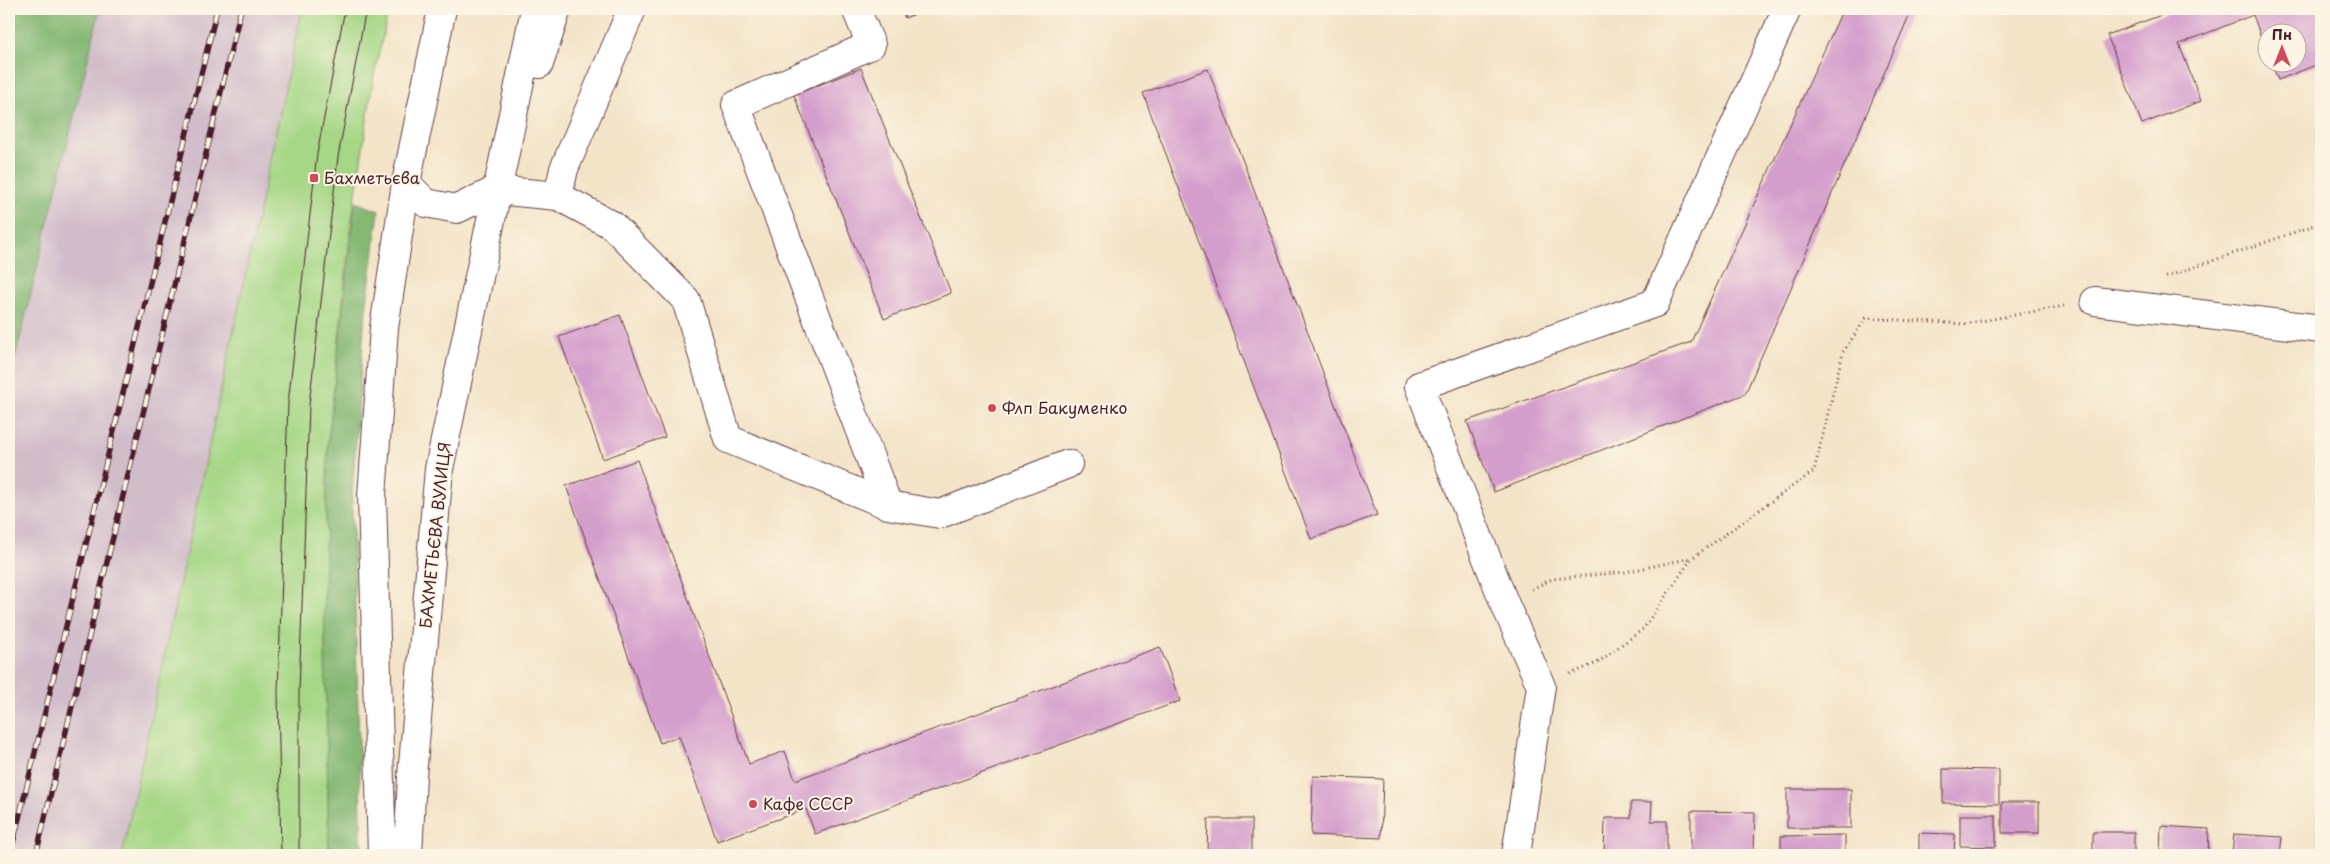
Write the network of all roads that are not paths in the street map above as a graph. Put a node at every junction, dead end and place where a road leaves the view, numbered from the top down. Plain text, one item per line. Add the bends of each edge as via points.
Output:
1 (442, 9) edge
2 (535, 9) edge
3 (557, 9) edge
4 (632, 9) edge
5 (856, 9) edge
6 (1787, 9) edge
7 (406, 183) junction
8 (496, 190) junction
9 (558, 196) junction
10 (2095, 301) road end
11 (2321, 329) edge
12 (1068, 464) dead end
13 (888, 506) junction
14 (382, 855) edge
15 (408, 855) edge
16 (1516, 855) edge

1 - 7 main road
2 - 8 main road
3 - 8 main road
4 - 9 main road via 564,169
5 - 13 main road via 871,45 736,104
6 - 16 main road via 1655,303 1419,386 1504,602 1541,686
7 - 8 main road via 426,203 457,209
7 - 14 main road via 384,328 372,496
8 - 9 main road
8 - 15 main road, БАХМЕТЬЄВА ВУЛИЦЯ via 439,469
9 - 13 main road via 612,225 686,300 728,439
10 - 11 main road
12 - 13 main road via 940,514

